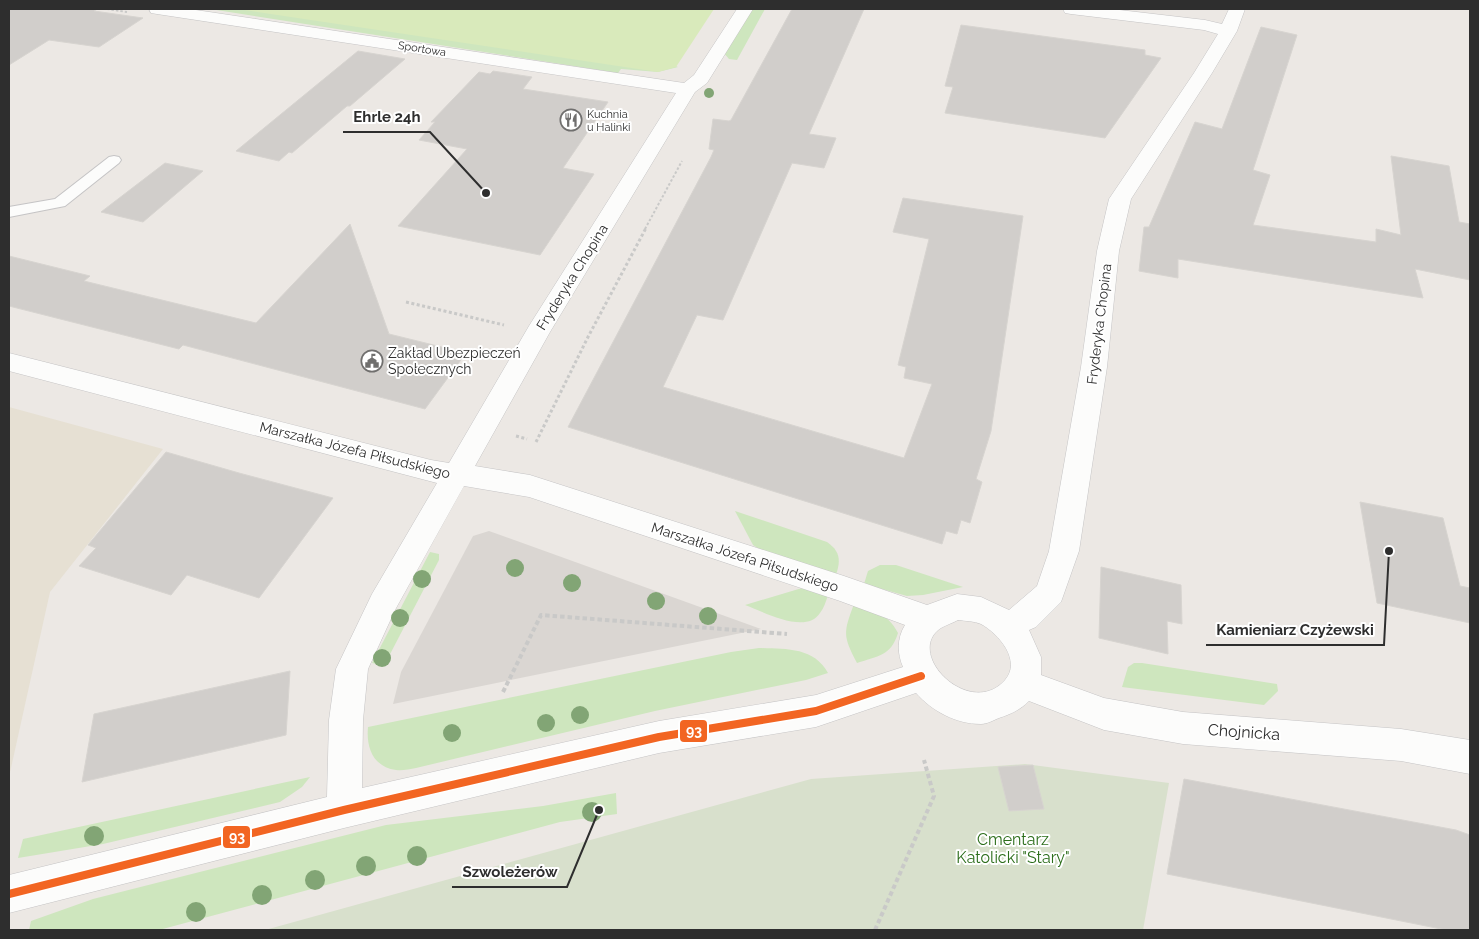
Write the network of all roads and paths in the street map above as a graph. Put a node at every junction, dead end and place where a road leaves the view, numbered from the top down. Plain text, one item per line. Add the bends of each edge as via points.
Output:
1 (107, 9) edge
2 (157, 9) edge
3 (745, 9) edge
4 (1071, 9) edge
5 (1237, 9) edge
6 (177, 10) edge
7 (134, 13) dead end
8 (1228, 31) junction
9 (688, 88) junction
10 (685, 156) dead end
11 (114, 160) dead end
12 (9, 212) edge
13 (406, 302) dead end
14 (538, 332) junction
15 (9, 362) edge
16 (536, 442) dead end
17 (454, 475) junction
18 (927, 619) junction
19 (1008, 625) junction
20 (787, 634) dead end
21 (921, 676) junction
22 (1022, 684) junction
23 (503, 692) dead end
24 (1470, 757) edge
25 (924, 760) dead end
26 (344, 810) junction
27 (9, 894) edge
28 (875, 930) edge

1 - 7 path
2 - 6 street, Sportowa
3 - 9 street, Fryderyka Chopina via 701,79
4 - 8 street via 1205,25
5 - 8 street, Fryderyka Chopina
6 - 9 street, Sportowa
8 - 19 street, Fryderyka Chopina via 1120,198 1108,250 1094,367 1064,551 1050,593 1025,617
9 - 14 street, Fryderyka Chopina
10 - 16 path
11 - 12 lane via 60,203
13 - 14 path
14 - 17 street, Fryderyka Chopina
15 - 17 street, Marszałka Józefa Piłsudskiego
17 - 18 street, Marszałka Józefa Piłsudskiego via 530,486
17 - 26 street, Fryderyka Chopina via 383,602 352,669 346,720
18 - 19 street via 957,607 975,608
18 - 21 street via 918,631 914,645 914,660
19 - 22 street via 1019,638 1025,653 1026,669
20 - 23 path via 541,615
21 - 22 street via 947,700 965,707 1000,704 1013,696
21 - 26 street via 816,710 659,737
22 - 24 street, Chojnicka via 1104,714 1183,728 1401,745
25 - 28 path via 934,796
26 - 27 street

